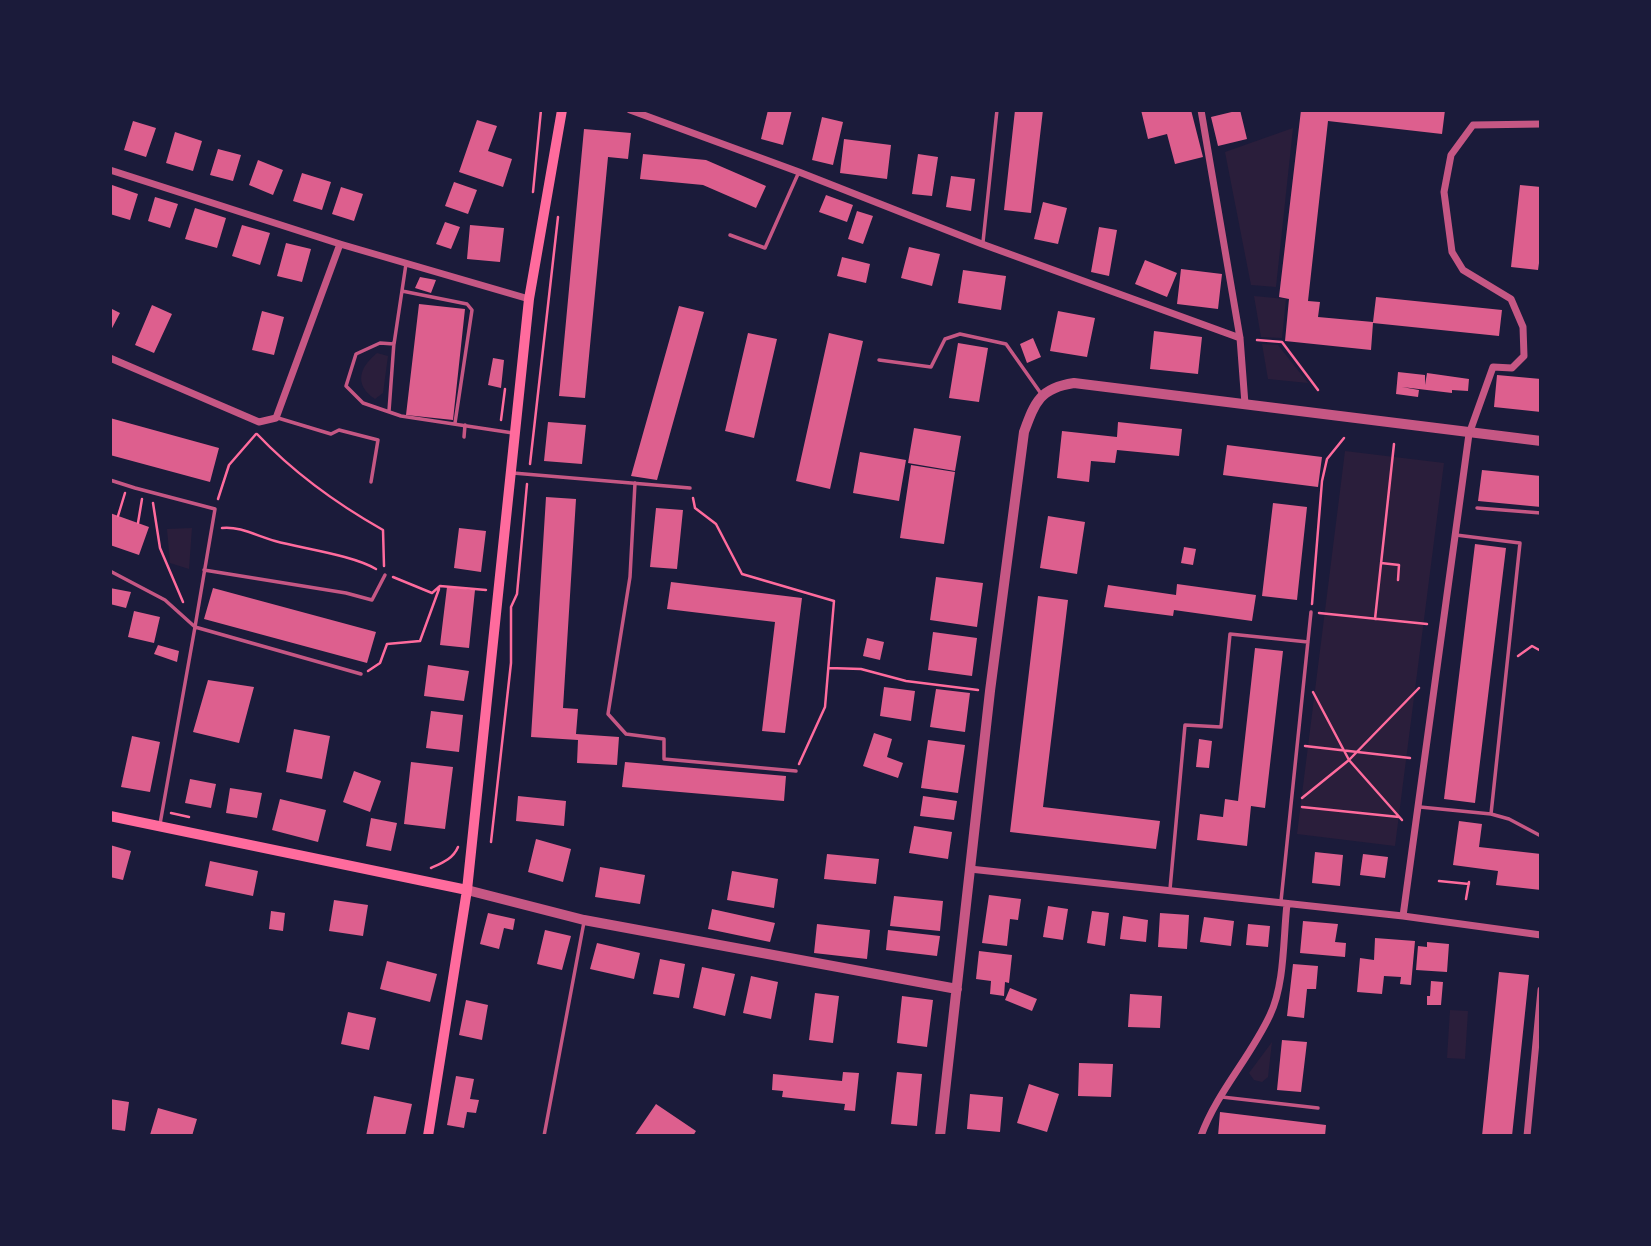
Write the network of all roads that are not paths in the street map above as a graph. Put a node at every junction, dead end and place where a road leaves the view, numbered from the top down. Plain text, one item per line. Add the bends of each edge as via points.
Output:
1 (562, 110) edge
2 (630, 110) edge
3 (997, 110) edge
4 (1201, 110) edge
5 (1541, 124) edge
6 (110, 170) edge
7 (799, 172) junction
8 (730, 235) dead end
9 (340, 244) junction
10 (982, 244) junction
11 (407, 264) junction
12 (402, 292) junction
13 (529, 299) junction
14 (1240, 338) junction
15 (394, 344) junction
16 (110, 358) edge
17 (879, 360) dead end
18 (1042, 395) junction
19 (1245, 404) junction
20 (389, 412) junction
21 (276, 418) junction
22 (455, 423) junction
23 (465, 425) junction
24 (515, 433) junction
25 (1469, 433) junction
26 (464, 437) dead end
27 (1541, 442) edge
28 (510, 473) junction
29 (110, 480) edge
30 (371, 482) dead end
31 (635, 483) junction
32 (690, 488) road end
33 (1478, 508) dead end
34 (1541, 513) edge
35 (1454, 535) junction
36 (204, 570) junction
37 (110, 571) edge
38 (385, 575) road end
39 (1311, 612) road end
40 (195, 627) junction
41 (1308, 642) junction
42 (361, 674) road end
43 (796, 771) road end
44 (1418, 807) junction
45 (1491, 814) junction
46 (110, 816) edge
47 (160, 826) junction
48 (1541, 836) edge
49 (970, 869) junction
50 (467, 890) junction
51 (1170, 891) junction
52 (1284, 904) junction
53 (1403, 916) junction
54 (584, 920) junction
55 (1541, 935) edge
56 (957, 989) junction
57 (1541, 990) edge
58 (1220, 1096) junction
59 (1318, 1108) dead end
60 (428, 1136) edge
61 (544, 1136) edge
62 (940, 1136) edge
63 (1201, 1136) edge
64 (1527, 1136) edge

1 - 13 main road
2 - 7 street
3 - 10 lane
4 - 14 street
5 - 25 street via 1473,125 1451,155 1444,191 1451,253 1463,270 1511,299 1523,327 1524,356 1512,368 1493,367
6 - 9 street
7 - 8 lane via 765,248
7 - 10 street
9 - 11 street
9 - 21 street
10 - 14 street
11 - 12 lane
11 - 13 street
12 - 15 lane
12 - 22 lane via 467,304 472,310
13 - 24 main road
14 - 19 street
15 - 20 lane
15 - 20 lane via 380,343 356,354 346,386 363,403
16 - 21 street via 259,422
17 - 18 lane via 931,367 945,339 960,334 1006,344
18 - 19 street via 1055,386 1074,383
18 - 49 street via 1024,432
19 - 25 street
20 - 22 lane
21 - 30 lane via 331,434 340,429 378,440
22 - 23 lane
23 - 24 lane
23 - 26 lane
24 - 28 main road
25 - 27 street
25 - 35 street
28 - 31 lane
28 - 50 main road
29 - 36 lane via 215,509
31 - 32 lane
31 - 43 lane via 630,577 608,714 626,734 664,738 664,759
33 - 34 lane
35 - 44 street
35 - 45 lane via 1520,543
36 - 38 lane via 372,600
36 - 40 lane
37 - 40 lane via 165,600
39 - 41 lane
40 - 42 lane
40 - 47 lane
41 - 51 lane via 1230,634 1221,727 1185,725
41 - 52 lane
44 - 45 lane
44 - 53 street
45 - 48 lane
46 - 47 main road
47 - 50 main road
49 - 51 street
49 - 56 street
50 - 54 street
50 - 60 main road
51 - 52 street
52 - 53 street
52 - 58 street via 1272,1012
53 - 55 street
54 - 56 street
54 - 61 lane
56 - 62 street
57 - 64 street
58 - 59 lane
58 - 63 street

